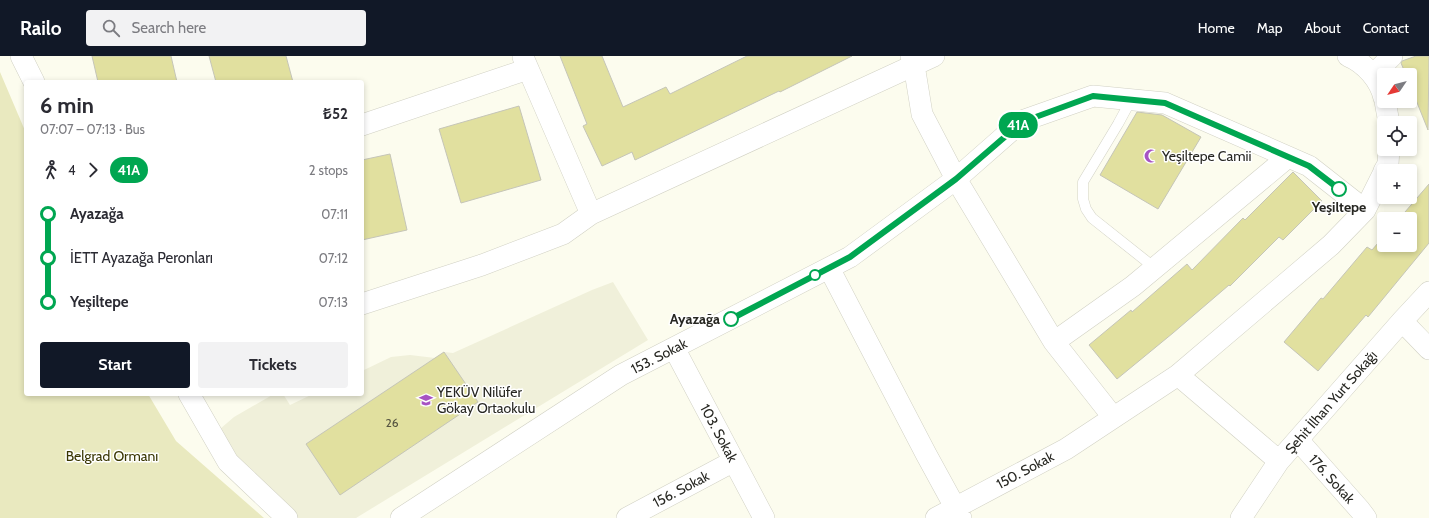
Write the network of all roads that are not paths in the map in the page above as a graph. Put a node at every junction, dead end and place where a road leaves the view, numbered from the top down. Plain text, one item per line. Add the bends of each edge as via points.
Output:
1 (21, 56) edge
2 (934, 56) edge
3 (1348, 56) edge
4 (1392, 56) edge
5 (912, 61) edge
6 (526, 62) edge
7 (1373, 75) junction
8 (33, 80) edge
9 (1377, 84) edge
10 (1131, 100) junction
11 (364, 124) edge
12 (1288, 157) junction
13 (956, 179) junction
14 (1377, 185) edge
15 (1365, 210) junction
16 (591, 214) junction
17 (829, 268) junction
18 (1154, 268) junction
19 (1429, 292) edge
20 (364, 303) edge
21 (1402, 321) junction
22 (1054, 342) junction
23 (674, 348) junction
24 (1429, 349) edge
25 (1178, 375) junction
26 (190, 396) edge
27 (1113, 418) junction
28 (1298, 440) junction
29 (734, 461) junction
30 (1279, 461) junction
31 (958, 513) edge
32 (287, 518) edge
33 (401, 518) edge
34 (627, 518) edge
35 (764, 518) edge
36 (936, 518) edge
37 (1241, 518) edge
38 (1366, 518) edge

1 - 8 street
2 - 5 street
3 - 7 street via 1357,60
4 - 7 street
5 - 13 street via 922,114
5 - 16 street
6 - 11 street
6 - 16 street
7 - 9 street
10 - 12 street, 153. Sokak via 1165,103
10 - 13 street, 153. Sokak via 1093,96 1022,122
10 - 18 lane via 1084,182 1083,199 1092,218
12 - 15 street, 153. Sokak via 1309,166
12 - 18 street
13 - 17 street, 153. Sokak via 850,257
13 - 22 street
14 - 15 street, 150. Sokak
15 - 25 street, 150. Sokak via 1331,245
16 - 20 street via 563,234 482,265
17 - 23 street, 153. Sokak
17 - 31 street
18 - 22 street
19 - 21 street, Şehit İlhan Yurt Sokağı
21 - 24 street
21 - 28 street, Şehit İlhan Yurt Sokağı
22 - 27 street
23 - 29 street, 103. Sokak
23 - 33 street, 153. Sokak via 621,375
25 - 27 street, 150. Sokak
25 - 30 street
26 - 32 street via 228,462
27 - 31 street, 150. Sokak
28 - 30 street, Şehit İlhan Yurt Sokağı
28 - 38 street, 176. Sokak
29 - 34 street, 156. Sokak
29 - 35 street, 103. Sokak
30 - 37 street, Şehit İlhan Yurt Sokağı
31 - 36 street, 150. Sokak

